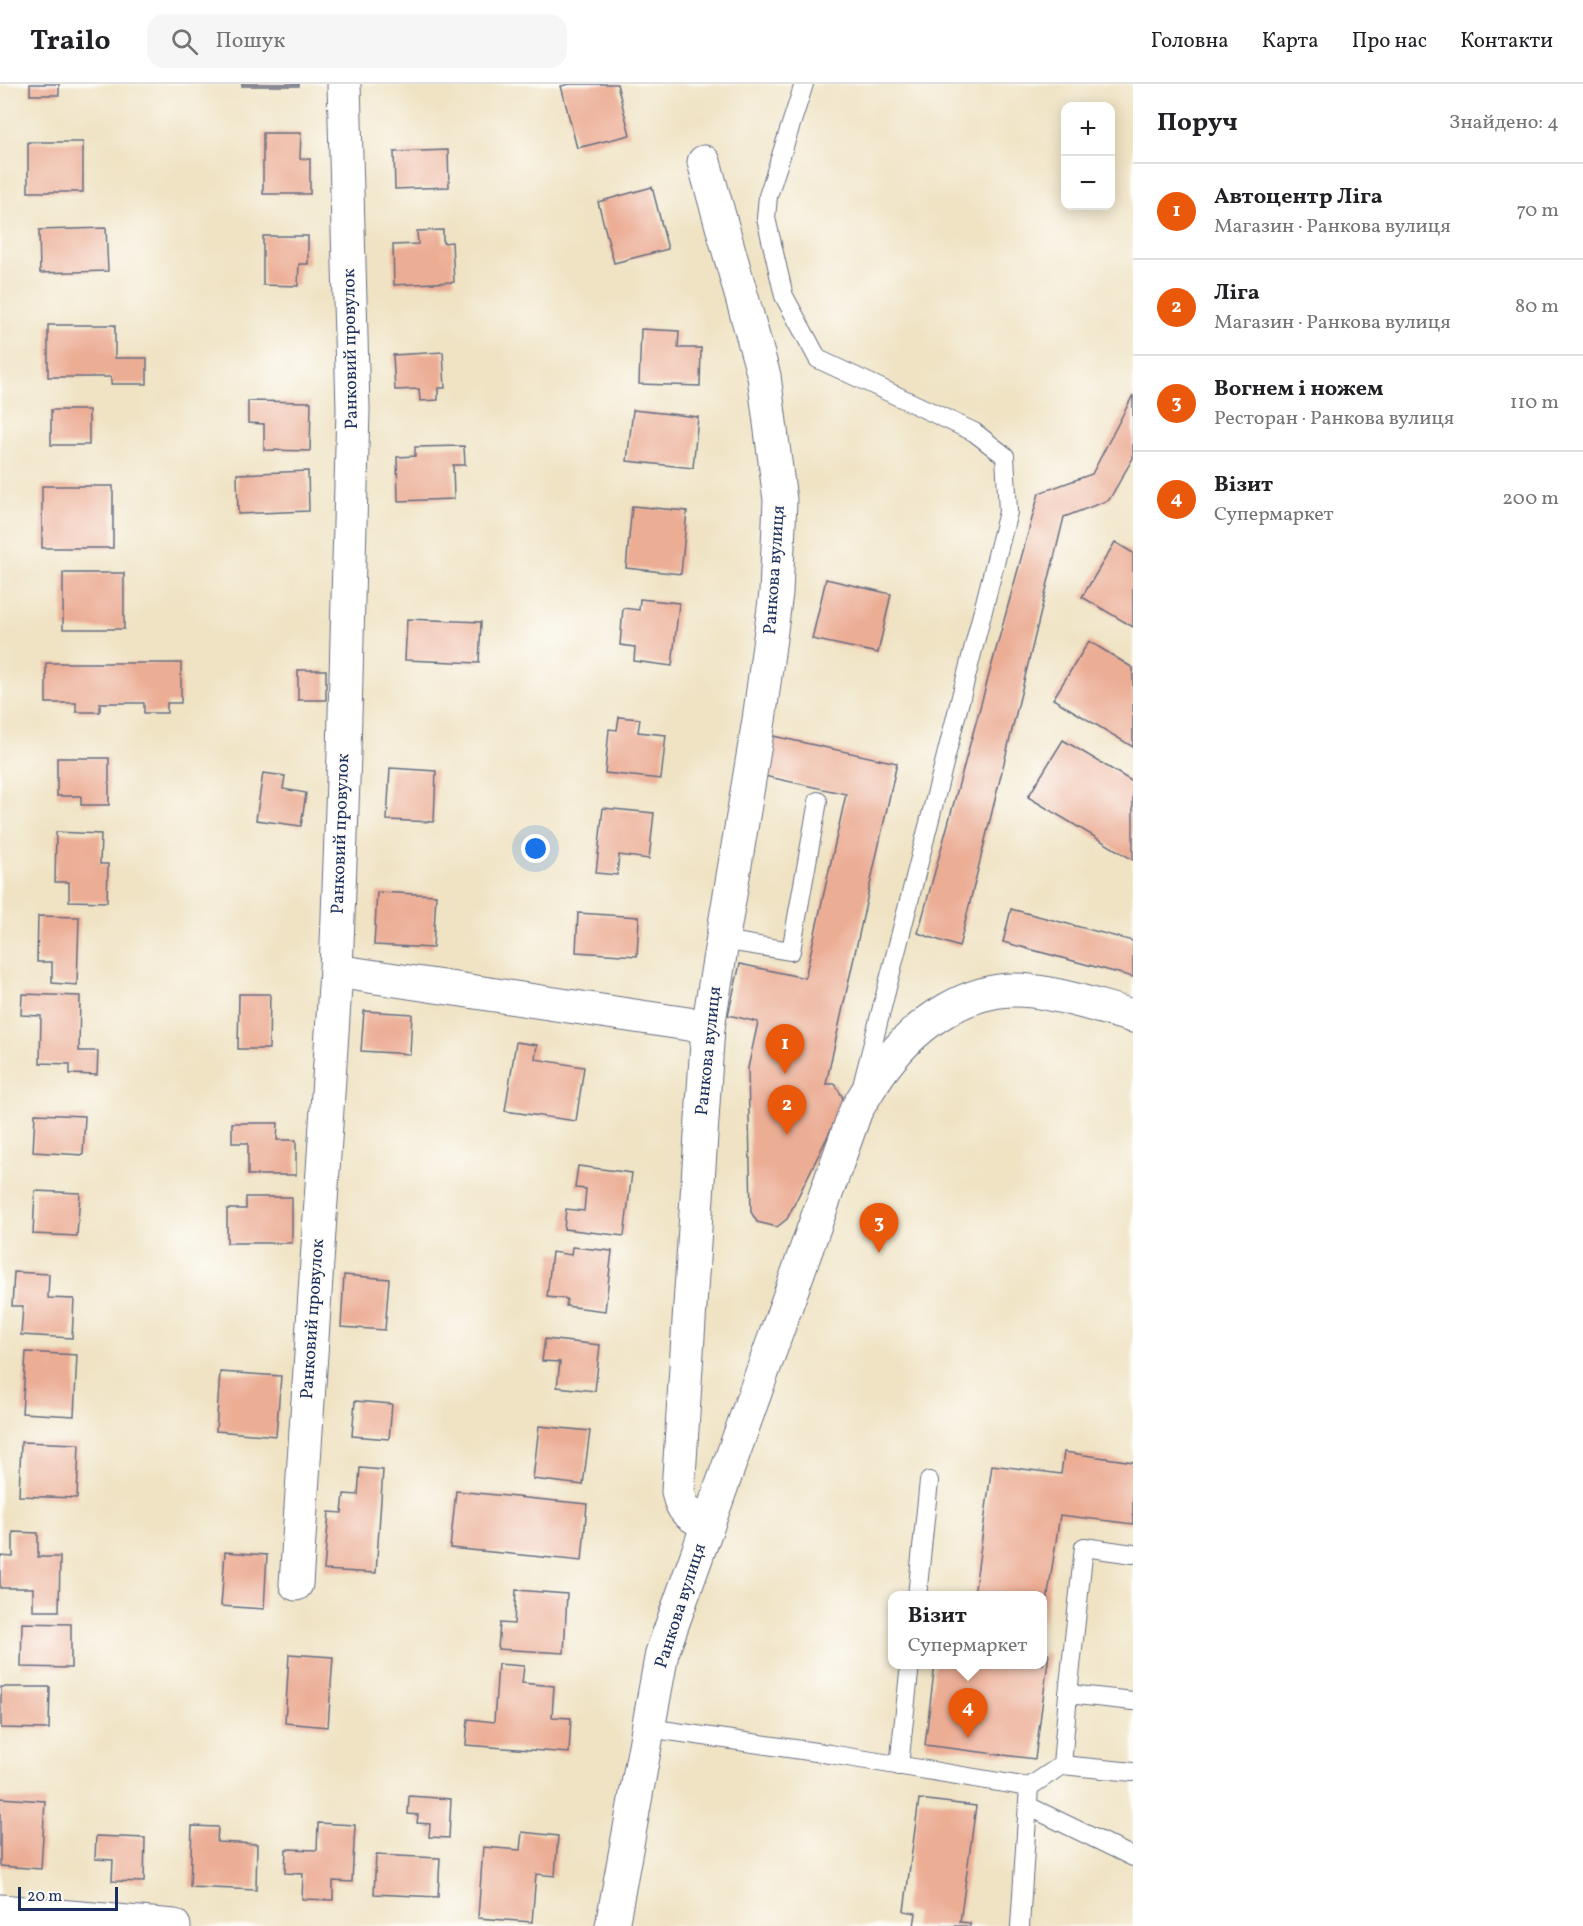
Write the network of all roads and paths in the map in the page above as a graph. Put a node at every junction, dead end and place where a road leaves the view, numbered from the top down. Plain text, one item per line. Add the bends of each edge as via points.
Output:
1 (344, 84) edge
2 (804, 84) edge
3 (704, 162) dead end
4 (818, 801) dead end
5 (722, 940) junction
6 (336, 971) junction
7 (1133, 1016) edge
8 (708, 1027) junction
9 (856, 1110) junction
10 (929, 1481) dead end
11 (708, 1525) junction
12 (1133, 1554) edge
13 (296, 1584) dead end
14 (918, 1591) edge
15 (910, 1669) edge
16 (1068, 1694) junction
17 (1133, 1701) edge
18 (648, 1728) junction
19 (1062, 1765) junction
20 (899, 1766) junction
21 (1133, 1772) edge
22 (1029, 1787) junction
23 (1028, 1806) junction
24 (1133, 1857) edge
25 (0, 1911) edge
26 (174, 1926) edge
27 (612, 1926) edge
28 (1020, 1926) edge

1 - 6 street, Ранковий провулок via 353,409
2 - 9 lane via 768,196 765,218 784,296 818,359 974,432 1005,456 1008,512
3 - 5 street, Ранкова вулиця via 764,376 780,500 775,605
4 - 5 lane via 791,951
5 - 8 street, Ранкова вулиця
6 - 8 street
6 - 13 street, Ранковий провулок
7 - 9 street via 1028,990 995,991 966,999 911,1036 883,1068
8 - 11 street, Ранкова вулиця via 678,1491 687,1513
9 - 11 street
10 - 14 lane
11 - 18 street, Ранкова вулиця via 662,1653
12 - 16 lane via 1084,1547
15 - 20 lane
16 - 17 lane
16 - 19 lane
18 - 20 lane
18 - 27 street, Ранкова вулиця
19 - 21 lane
19 - 22 lane
20 - 22 lane
22 - 23 lane
23 - 24 lane
23 - 28 lane
25 - 26 street

